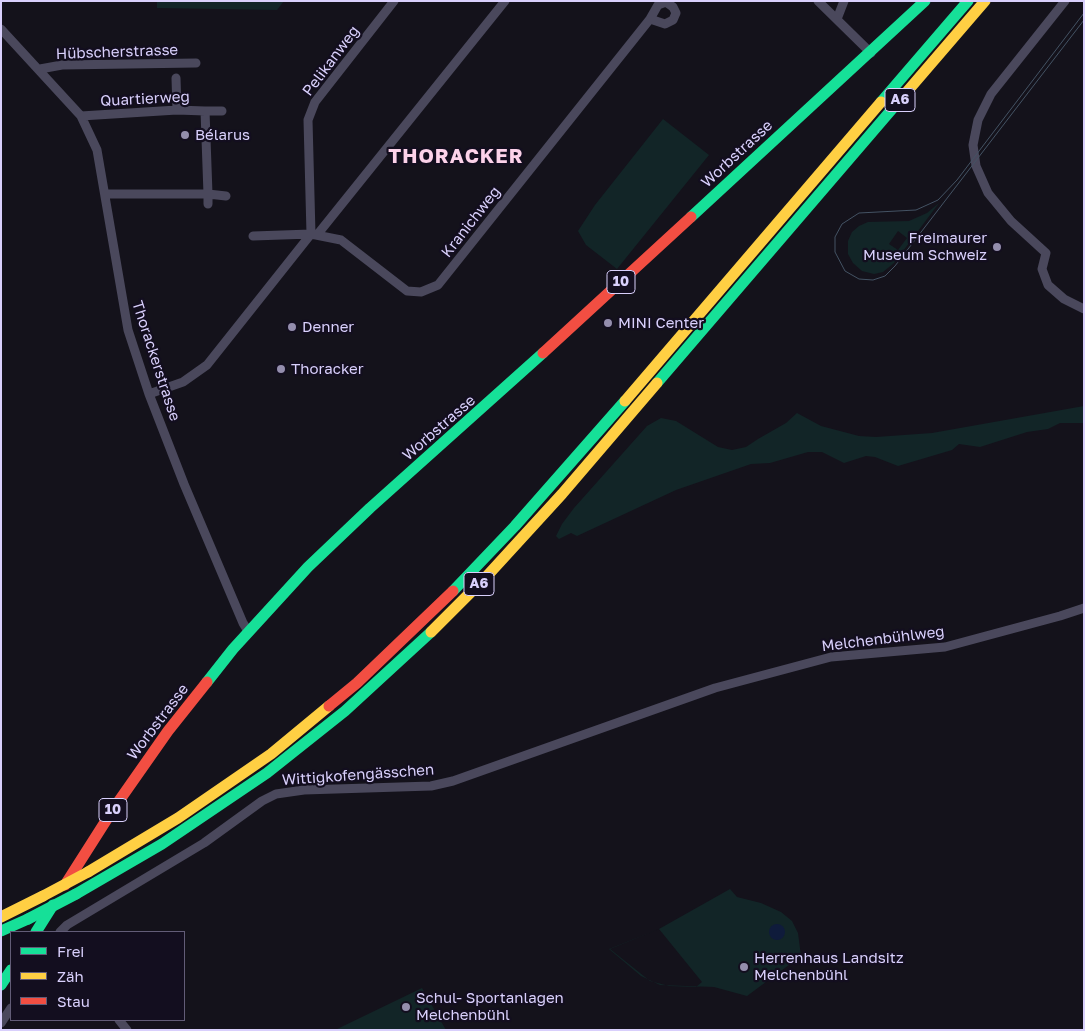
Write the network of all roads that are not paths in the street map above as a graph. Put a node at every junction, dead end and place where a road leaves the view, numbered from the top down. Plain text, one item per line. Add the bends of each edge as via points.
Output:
1 (394, 1) edge
2 (505, 1) edge
3 (818, 1) edge
4 (844, 1) edge
5 (925, 1) edge
6 (968, 1) edge
7 (985, 1) edge
8 (1065, 1) edge
9 (666, 2) edge
10 (650, 19) junction
11 (837, 19) junction
12 (1, 29) edge
13 (871, 52) junction
14 (196, 63) dead end
15 (40, 69) junction
16 (176, 78) dead end
17 (177, 110) junction
18 (206, 111) junction
19 (222, 111) dead end
20 (81, 116) junction
21 (106, 194) junction
22 (208, 194) junction
23 (226, 196) dead end
24 (208, 204) dead end
25 (314, 234) junction
26 (253, 236) dead end
27 (1084, 309) edge
28 (149, 394) junction
29 (1084, 608) edge
30 (248, 631) junction
31 (685, 698) joint
32 (1, 917) edge
33 (1, 931) edge
34 (37, 931) edge
35 (61, 931) edge
36 (10, 972) edge
37 (1, 985) edge
38 (10, 1010) edge
39 (1, 1023) edge

1 - 25 street, Pelikanweg via 314,102 308,120
2 - 25 street
3 - 11 street
4 - 11 street
5 - 13 main road, Worbstrasse / 10
6 - 32 main road, A6, bridge via 589,443 438,607 357,683 271,754 178,818 88,872
7 - 33 main road, A6, bridge via 568,487 448,616 352,705 273,768 162,844 76,894
8 - 27 street via 992,94 978,120 973,145 976,166 988,193 1011,221 1046,253 1042,269 1048,284 1064,299
9 - 10 street, Kranichweg via 658,5
9 - 10 street, Kranichweg via 676,13 673,20 666,24
10 - 25 street, Kranichweg via 433,289 421,292 407,290 341,240
11 - 13 street
12 - 15 street, Thorackerstrasse
13 - 30 main road, Worbstrasse / 10 via 486,406 356,521
14 - 15 street, Hübscherstrasse via 62,65
15 - 20 street, Thorackerstrasse
16 - 17 street
17 - 18 street, Quartierweg
17 - 20 street, Quartierweg
18 - 19 street
18 - 22 street, Quartierweg
20 - 21 street, Thorackerstrasse via 97,150
21 - 22 street
21 - 28 street, Thorackerstrasse via 123,310
22 - 23 street
22 - 24 street, Quartierweg
25 - 26 street, Kranichweg
25 - 28 street via 207,365 184,382
28 - 30 street, Thorackerstrasse
29 - 31 street, Melchenbühlweg via 945,647 831,657
30 - 34 main road, Worbstrasse / 10 via 142,767
31 - 35 street, Wittigkofengässchen via 453,781 431,786 304,790 276,794 204,843
36 - 37 main road
38 - 39 street

